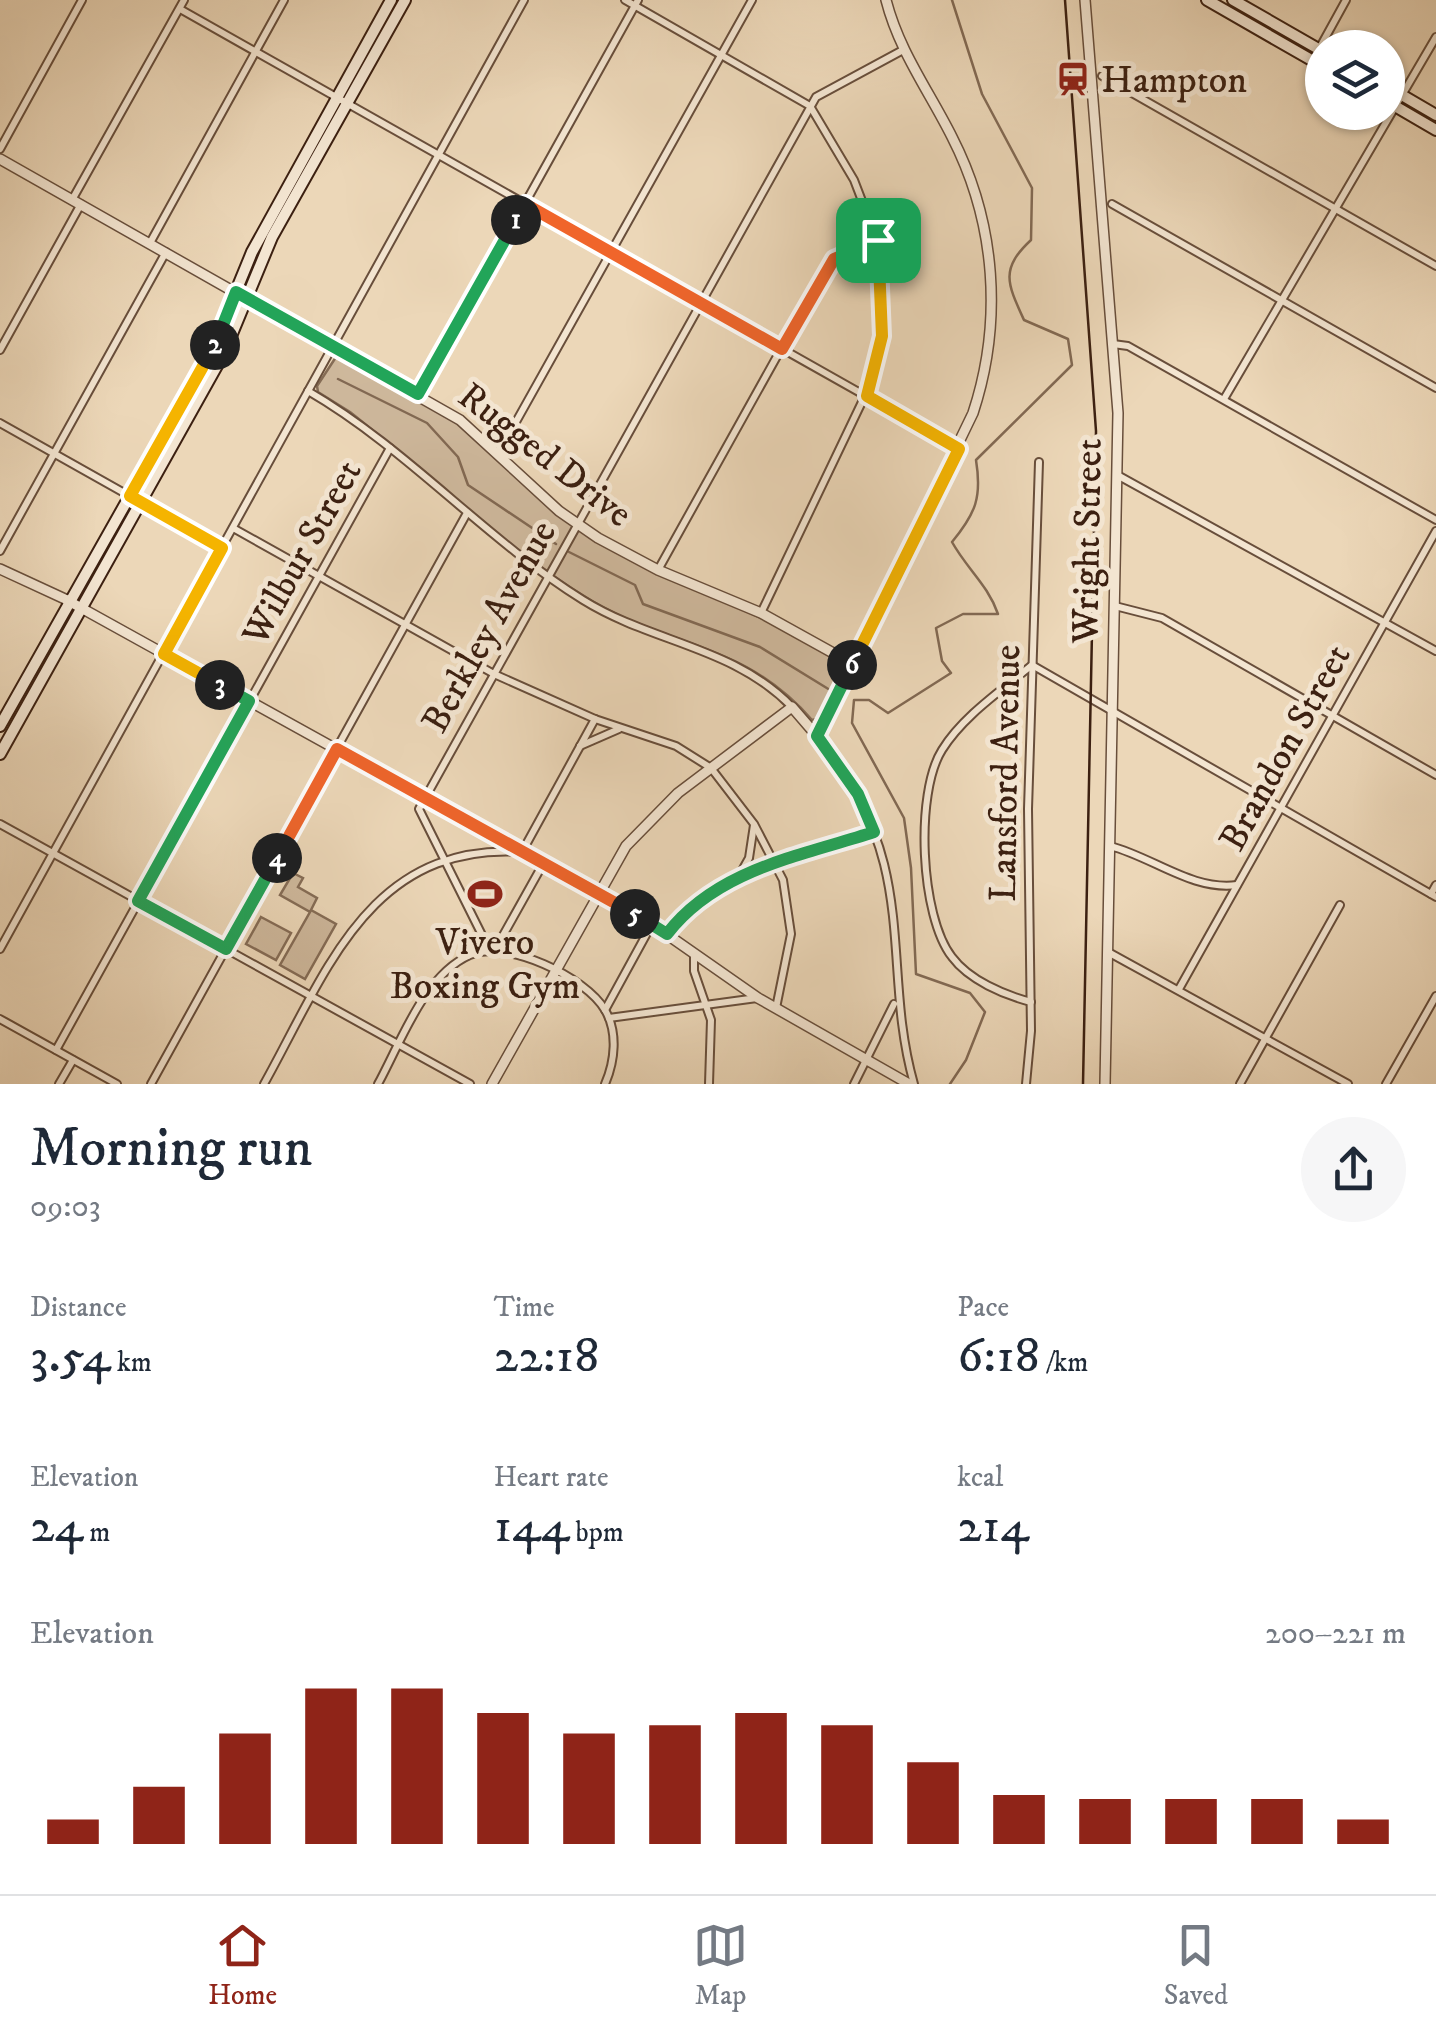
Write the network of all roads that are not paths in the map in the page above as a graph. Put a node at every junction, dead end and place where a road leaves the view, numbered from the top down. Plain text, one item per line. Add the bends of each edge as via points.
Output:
1 (82, 0) edge
2 (184, 0) edge
3 (284, 0) edge
4 (524, 0) edge
5 (624, 0) edge
6 (752, 0) edge
7 (886, 0) edge
8 (1086, 0) edge
9 (1208, 0) edge
10 (1346, 0) edge
11 (398, 1) edge
12 (636, 3) edge
13 (1234, 4) edge
14 (180, 9) junction
15 (1331, 30) edge
16 (1436, 38) edge
17 (1305, 42) edge
18 (903, 50) junction
19 (254, 53) junction
20 (722, 54) junction
21 (1305, 54) edge
22 (1102, 76) dead end
23 (1405, 94) edge
24 (1405, 97) edge
25 (341, 101) junction
26 (810, 106) junction
27 (1405, 112) edge
28 (1436, 115) edge
29 (1376, 130) edge
30 (1436, 130) edge
31 (0, 149) edge
32 (438, 155) junction
33 (0, 159) edge
34 (77, 202) junction
35 (525, 204) junction
36 (1112, 204) dead end
37 (1334, 208) junction
38 (878, 240) junction
39 (150, 243) junction
40 (166, 252) junction
41 (611, 252) junction
42 (1436, 266) edge
43 (241, 295) junction
44 (1281, 300) junction
45 (700, 303) junction
46 (1113, 344) junction
47 (332, 347) junction
48 (782, 349) junction
49 (0, 350) edge
50 (1436, 388) edge
51 (308, 391) junction
52 (418, 394) junction
53 (867, 396) junction
54 (1224, 400) junction
55 (0, 423) edge
56 (390, 448) junction
57 (959, 449) junction
58 (54, 453) junction
59 (498, 454) junction
60 (1039, 462) dead end
61 (1119, 476) junction
62 (135, 499) junction
63 (467, 514) junction
64 (1436, 520) edge
65 (576, 524) junction
66 (233, 528) junction
67 (1436, 531) edge
68 (222, 548) junction
69 (0, 551) edge
70 (0, 568) edge
71 (658, 570) junction
72 (548, 575) junction
73 (319, 576) junction
74 (75, 605) junction
75 (1114, 606) junction
76 (761, 613) junction
77 (1385, 622) junction
78 (406, 625) junction
79 (1436, 651) edge
80 (164, 654) junction
81 (853, 664) junction
82 (1032, 665) junction
83 (494, 674) junction
84 (1012, 682) junction
85 (1032, 691) junction
86 (249, 701) junction
87 (13, 702) junction
88 (792, 707) junction
89 (26, 708) junction
90 (1114, 714) junction
91 (1334, 715) junction
92 (595, 719) junction
93 (0, 726) edge
94 (623, 728) junction
95 (817, 736) junction
96 (579, 746) junction
97 (337, 749) junction
98 (0, 754) edge
99 (711, 768) junction
100 (1436, 774) edge
101 (424, 798) junction
102 (1282, 808) junction
103 (0, 824) edge
104 (754, 824) junction
105 (874, 832) junction
106 (1110, 846) junction
107 (522, 852) junction
108 (53, 854) junction
109 (444, 860) junction
110 (776, 863) junction
111 (543, 864) junction
112 (739, 875) junction
113 (1238, 885) junction
114 (1436, 885) edge
115 (597, 894) junction
116 (1433, 895) edge
117 (138, 901) junction
118 (1340, 904) dead end
119 (652, 924) junction
120 (667, 934) junction
121 (492, 948) junction
122 (0, 949) edge
123 (226, 949) junction
124 (1108, 952) junction
125 (694, 953) junction
126 (554, 972) junction
127 (1179, 990) junction
128 (313, 996) junction
129 (1436, 996) edge
130 (758, 998) junction
131 (896, 998) junction
132 (1031, 1002) junction
133 (707, 1006) junction
134 (776, 1008) junction
135 (605, 1010) junction
136 (609, 1018) junction
137 (0, 1019) edge
138 (1266, 1038) junction
139 (400, 1045) junction
140 (56, 1050) junction
141 (72, 1060) junction
142 (868, 1060) junction
143 (59, 1084) edge
144 (117, 1084) edge
145 (151, 1084) edge
146 (264, 1084) edge
147 (378, 1084) edge
148 (470, 1084) edge
149 (492, 1084) edge
150 (606, 1084) edge
151 (709, 1084) edge
152 (854, 1084) edge
153 (911, 1084) edge
154 (1026, 1084) edge
155 (1105, 1084) edge
156 (1240, 1084) edge
157 (1348, 1084) edge
158 (1386, 1084) edge

1 - 31 street
2 - 14 street
3 - 19 street
4 - 32 street
5 - 12 street
6 - 20 street
7 - 18 street
8 - 46 street, Wright Street
9 - 13 main road
10 - 15 street
11 - 25 main road
12 - 20 street
12 - 35 street
13 - 17 main road
13 - 21 main road
14 - 19 street
14 - 34 street
16 - 23 street
18 - 26 street, Berkley Avenue via 828,87
18 - 57 street via 964,162 987,242 988,358
19 - 25 street
19 - 39 street
20 - 26 street
20 - 41 street
22 - 37 street
24 - 28 main road
25 - 32 street
25 - 43 main road
26 - 38 street via 854,180
26 - 45 street, Berkley Avenue
27 - 30 main road
29 - 37 street
32 - 35 street
32 - 47 street
33 - 34 street, Rugged Drive
34 - 39 street, Rugged Drive
34 - 49 street
35 - 41 street
35 - 52 street
36 - 44 street
37 - 42 street
37 - 44 street
38 - 48 street via 834,259
38 - 53 street via 882,336
39 - 40 street, Rugged Drive
40 - 43 street, Rugged Drive
40 - 58 street
41 - 45 street
41 - 59 street
43 - 47 street, Rugged Drive
43 - 62 main road via 224,353
44 - 50 street
44 - 54 street
45 - 48 street
45 - 65 street, Berkley Avenue
46 - 54 street
46 - 61 street, Wright Street
47 - 51 street
47 - 52 street, Rugged Drive
48 - 53 street
48 - 71 street
51 - 56 street
51 - 66 street
52 - 59 street, Rugged Drive
53 - 57 street
53 - 76 street
54 - 64 street
55 - 58 street
56 - 63 street
56 - 73 street, Wilbur Street
57 - 81 street
58 - 62 street
58 - 69 street
59 - 65 street, Rugged Drive
60 - 82 street, Lansford Avenue
61 - 75 street, Wright Street
61 - 77 street
62 - 68 street
62 - 74 main road
63 - 72 street
63 - 78 street
65 - 71 street, Rugged Drive
65 - 72 street, Berkley Avenue
66 - 68 street
66 - 73 street
67 - 77 street, Brandon Street
68 - 80 street
70 - 74 street
71 - 76 street, Rugged Drive
72 - 83 street, Berkley Avenue
72 - 88 street via 616,618 740,665
73 - 78 street
73 - 86 street, Wilbur Street
74 - 80 street
74 - 87 main road
74 - 89 main road
75 - 90 street, Wright Street
75 - 91 street via 1162,618
76 - 81 street, Rugged Drive
77 - 79 street
77 - 91 street, Brandon Street
78 - 83 street
78 - 97 street
80 - 86 street
80 - 108 street
81 - 95 street
82 - 84 street
82 - 85 street, Lansford Avenue
82 - 90 street
83 - 92 street
83 - 101 street, Berkley Avenue
84 - 85 street
84 - 132 street via 943,748 925,816 932,915 944,946 964,970
85 - 132 street, Lansford Avenue
86 - 97 street
86 - 117 street, Wilbur Street
87 - 89 main road
87 - 93 main road
88 - 95 street
88 - 99 street
89 - 98 main road
90 - 102 street
90 - 106 street, Wright Street
91 - 100 street
91 - 102 street, Brandon Street
92 - 94 street
92 - 96 street
94 - 96 street
94 - 99 street via 676,746
95 - 105 street via 858,794
96 - 107 street
97 - 101 street
97 - 123 street
99 - 104 street
99 - 115 street via 645,824
101 - 107 street
101 - 109 street via 419,809
102 - 113 street, Brandon Street
102 - 116 street
103 - 108 street
104 - 110 street
104 - 112 street
105 - 110 street
105 - 131 street via 891,900
106 - 113 street via 1204,886
106 - 124 street, Wright Street
107 - 109 street
107 - 111 street
108 - 117 street
108 - 122 street
109 - 121 street
109 - 128 street via 414,872 374,902 344,939
110 - 112 street
110 - 134 street via 790,934
111 - 115 street
111 - 121 street
112 - 120 street
113 - 127 street, Brandon Street
114 - 116 street
115 - 119 street
115 - 126 street
117 - 123 street
117 - 140 street, Wilbur Street
118 - 138 street
119 - 120 street
119 - 135 street
120 - 125 street
121 - 126 street
121 - 139 street via 447,970
123 - 128 street
123 - 145 street
124 - 127 street
124 - 155 street, Wright Street
125 - 130 street
125 - 133 street
126 - 135 street
126 - 149 street
127 - 138 street
128 - 139 street
128 - 146 street
129 - 158 street
130 - 133 street
130 - 134 street
131 - 142 street
131 - 153 street
132 - 154 street, Lansford Avenue
133 - 136 street
133 - 151 street
134 - 142 street
135 - 136 street
136 - 150 street via 613,1059
137 - 140 street
138 - 156 street
138 - 157 street
139 - 147 street
139 - 148 street
140 - 141 street
141 - 143 street
141 - 144 street
142 - 152 street
142 - 153 street

